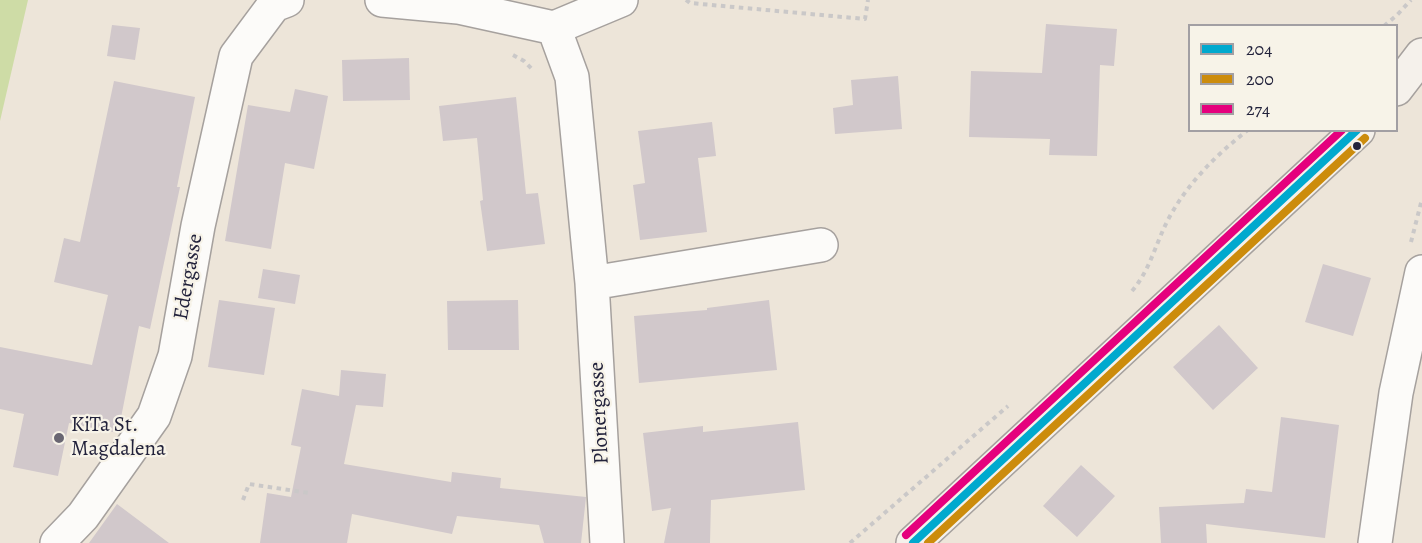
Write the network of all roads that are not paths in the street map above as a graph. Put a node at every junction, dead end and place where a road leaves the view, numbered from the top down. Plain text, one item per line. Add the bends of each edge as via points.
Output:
1 (287, 0) edge
2 (382, 0) edge
3 (621, 0) edge
4 (554, 28) junction
5 (1422, 55) edge
6 (1398, 86) edge
7 (1356, 132) edge
8 (821, 245) dead end
9 (1422, 272) edge
10 (592, 283) junction
11 (57, 543) edge
12 (607, 543) edge
13 (912, 543) edge
14 (1375, 543) edge

1 - 11 street, Edergasse via 273,5 236,56 198,226 175,356 154,416 83,516
2 - 4 street via 458,7
3 - 4 street
4 - 10 street, Plonergasse via 572,77
5 - 6 street
7 - 13 street
8 - 10 street
9 - 14 street via 1396,393
10 - 12 street, Plonergasse

